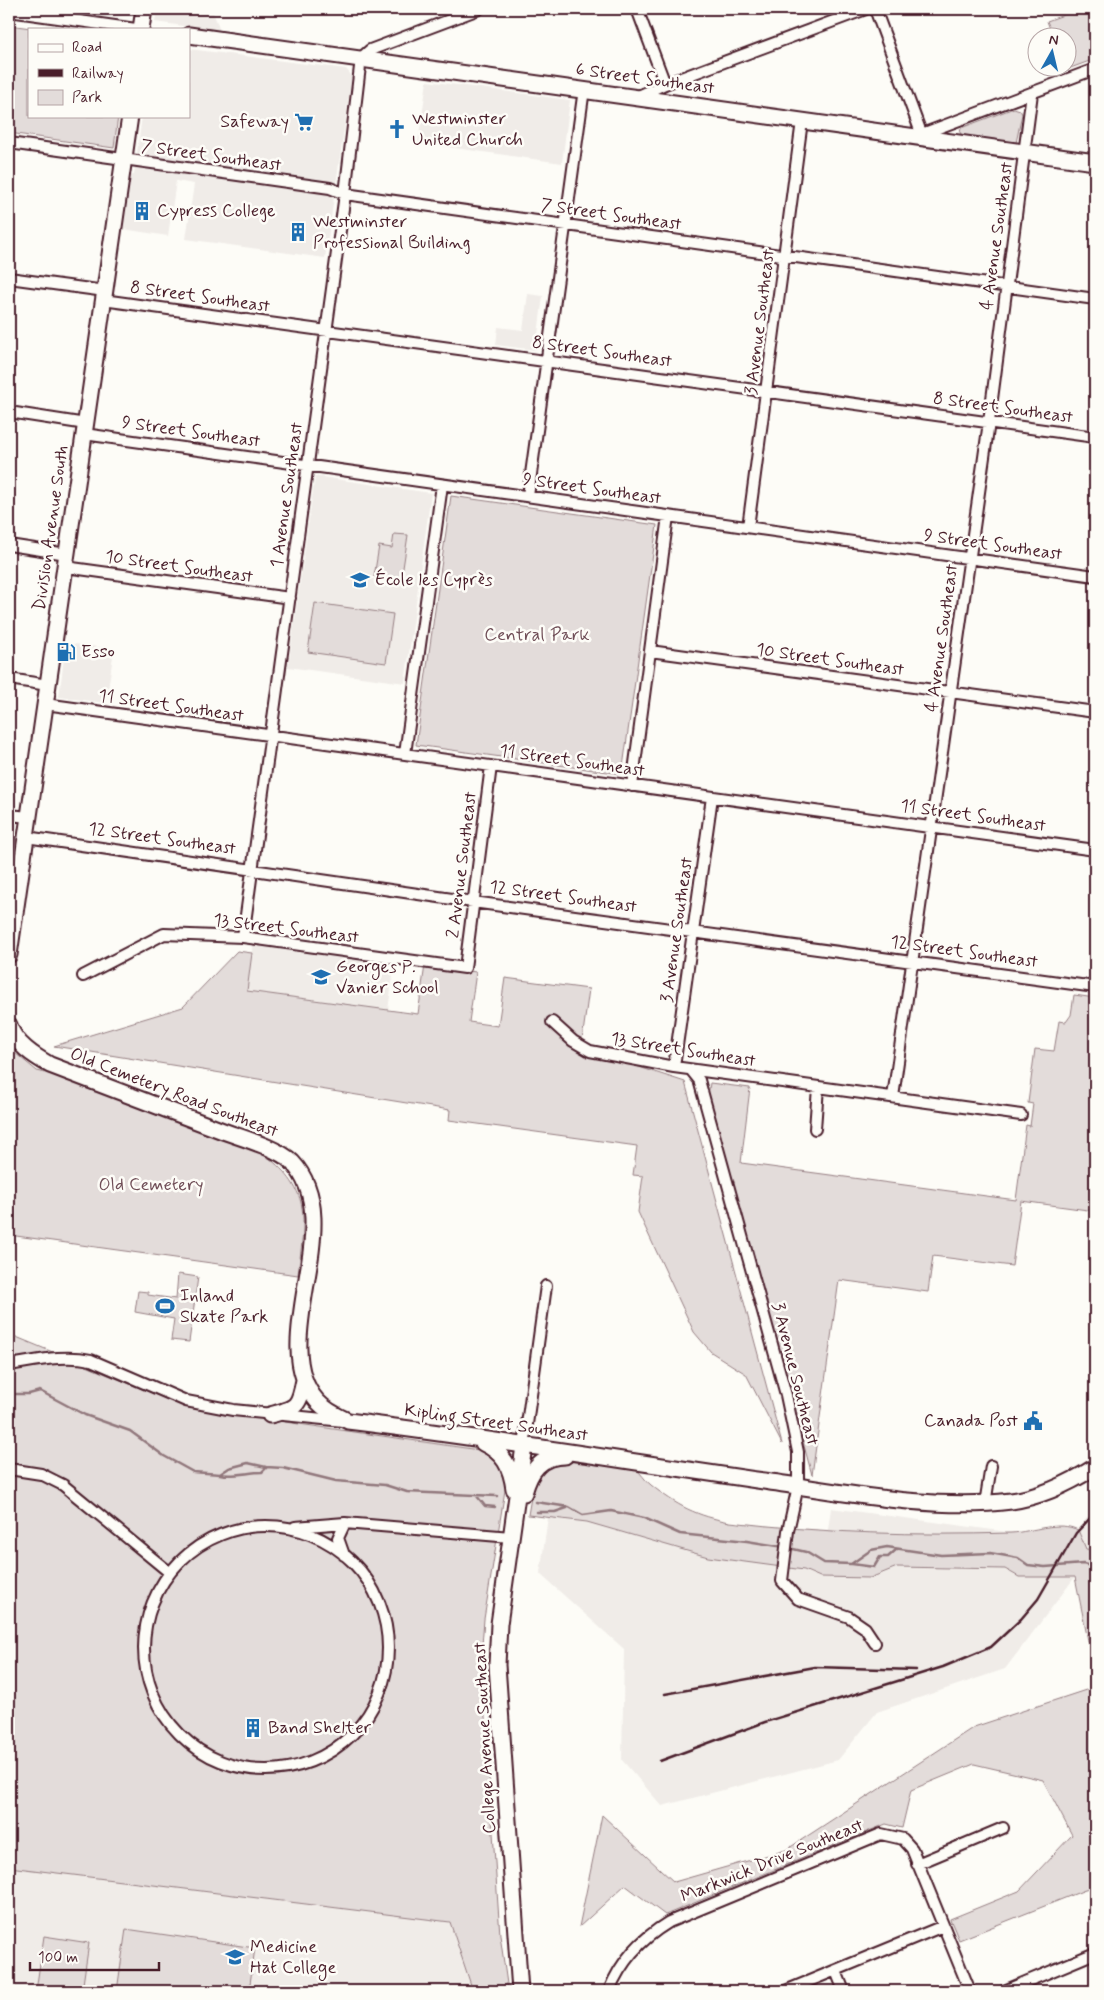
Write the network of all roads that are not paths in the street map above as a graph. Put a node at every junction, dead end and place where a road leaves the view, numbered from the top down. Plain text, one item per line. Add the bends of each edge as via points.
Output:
1 (144, 9) edge
2 (480, 9) edge
3 (636, 9) edge
4 (866, 9) edge
5 (875, 9) edge
6 (9, 11) edge
7 (129, 28) edge
8 (141, 28) edge
9 (190, 36) edge
10 (361, 58) junction
11 (1095, 69) edge
12 (665, 84) junction
13 (584, 89) junction
14 (1032, 93) junction
15 (636, 97) junction
16 (130, 118) edge
17 (802, 121) junction
18 (923, 136) junction
19 (9, 143) edge
20 (1025, 152) junction
21 (123, 160) junction
22 (1095, 162) edge
23 (345, 194) junction
24 (566, 226) junction
25 (784, 256) junction
26 (9, 278) edge
27 (1006, 286) junction
28 (104, 296) junction
29 (1095, 299) edge
30 (326, 331) junction
31 (546, 361) junction
32 (767, 392) junction
33 (9, 412) edge
34 (989, 422) junction
35 (85, 429) junction
36 (1095, 437) edge
37 (308, 465) junction
38 (442, 484) junction
39 (528, 496) junction
40 (668, 516) junction
41 (748, 527) junction
42 (9, 545) edge
43 (970, 558) junction
44 (66, 560) junction
45 (1095, 576) edge
46 (290, 598) junction
47 (650, 651) junction
48 (9, 679) edge
49 (48, 684) junction
50 (950, 692) junction
51 (45, 704) junction
52 (1095, 712) edge
53 (271, 736) junction
54 (405, 754) junction
55 (491, 766) junction
56 (632, 786) junction
57 (712, 797) junction
58 (9, 815) edge
59 (29, 818) junction
60 (932, 827) junction
61 (26, 837) junction
62 (1095, 850) edge
63 (252, 868) junction
64 (473, 902) junction
65 (693, 932) junction
66 (243, 937) junction
67 (10, 950) edge
68 (912, 962) junction
69 (465, 968) joint
70 (83, 976) dead end
71 (1095, 987) edge
72 (552, 1022) dead end
73 (9, 1025) edge
74 (674, 1068) junction
75 (691, 1070) junction
76 (818, 1087) junction
77 (893, 1097) junction
78 (1021, 1115) dead end
79 (815, 1130) dead end
80 (546, 1286) dead end
81 (9, 1365) edge
82 (304, 1380) junction
83 (270, 1415) junction
84 (361, 1423) junction
85 (472, 1439) junction
86 (524, 1446) junction
87 (584, 1455) junction
88 (991, 1466) dead end
89 (1095, 1467) edge
90 (9, 1470) edge
91 (798, 1486) junction
92 (516, 1503) junction
93 (985, 1504) junction
94 (345, 1523) junction
95 (289, 1527) junction
96 (511, 1533) junction
97 (344, 1555) junction
98 (169, 1572) junction
99 (875, 1643) dead end
100 (1003, 1828) dead end
101 (917, 1864) junction
102 (943, 1926) junction
103 (517, 1939) junction
104 (1095, 1953) edge
105 (836, 1970) junction
106 (520, 1991) edge
107 (526, 1991) edge
108 (609, 1991) edge
109 (785, 1991) edge
110 (844, 1991) edge
111 (970, 1991) edge
112 (1004, 1991) edge

1 - 8 street
2 - 10 street via 370,50
3 - 12 street
4 - 12 street
5 - 18 street
6 - 7 street
9 - 10 street, 6 Street Southeast
10 - 13 street, 6 Street Southeast
10 - 23 street, 1 Avenue Southeast
11 - 14 street
12 - 15 street
13 - 15 street, 6 Street Southeast
13 - 24 street
14 - 18 street
14 - 20 street, 4 Avenue Southeast
15 - 17 street, 6 Street Southeast
16 - 21 street, Division Avenue South
17 - 18 street, 6 Street Southeast
17 - 25 street, 3 Avenue Southeast
18 - 20 street, 6 Street Southeast
19 - 21 street, 7 Street Southeast
20 - 22 street, 6 Street Southeast
20 - 27 street, 4 Avenue Southeast
21 - 23 street, 7 Street Southeast via 330,188
21 - 28 street, Division Avenue South
23 - 24 street, 7 Street Southeast
23 - 30 street, 1 Avenue Southeast
24 - 25 street, 7 Street Southeast
24 - 31 street
25 - 27 street, 7 Street Southeast
25 - 32 street, 3 Avenue Southeast
26 - 28 street, 8 Street Southeast
27 - 29 street, 7 Street Southeast
27 - 34 street, 4 Avenue Southeast
28 - 30 street, 8 Street Southeast
28 - 35 street, Division Avenue South
30 - 31 street, 8 Street Southeast
30 - 37 street, 1 Avenue Southeast
31 - 32 street, 8 Street Southeast
31 - 39 street
32 - 34 street, 8 Street Southeast
32 - 41 street, 3 Avenue Southeast
33 - 35 street, 9 Street Southeast
34 - 36 street, 8 Street Southeast
34 - 43 street, 4 Avenue Southeast
35 - 37 street, 9 Street Southeast
35 - 44 street, Division Avenue South
37 - 38 street, 9 Street Southeast
37 - 46 street, 1 Avenue Southeast
38 - 39 street, 9 Street Southeast
38 - 54 street
39 - 40 street, 9 Street Southeast
40 - 41 street, 9 Street Southeast
40 - 47 street
41 - 43 street, 9 Street Southeast
42 - 44 street, 10 Street Southeast
43 - 45 street, 9 Street Southeast
43 - 50 street, 4 Avenue Southeast
44 - 46 street, 10 Street Southeast
44 - 49 street, Division Avenue South
46 - 53 street, 1 Avenue Southeast
47 - 50 street, 10 Street Southeast
47 - 56 street
48 - 49 street
49 - 51 street, Division Avenue South
50 - 52 street, 10 Street Southeast
50 - 60 street, 4 Avenue Southeast
51 - 53 street, 11 Street Southeast
51 - 59 street, Division Avenue South
53 - 54 street, 11 Street Southeast
53 - 63 street, 1 Avenue Southeast
54 - 55 street, 11 Street Southeast
55 - 56 street, 11 Street Southeast
55 - 64 street, 2 Avenue Southeast
56 - 57 street, 11 Street Southeast
57 - 60 street, 11 Street Southeast
57 - 65 street, 3 Avenue Southeast
58 - 59 street
59 - 61 street, Division Avenue South
60 - 62 street, 11 Street Southeast
60 - 68 street, 4 Avenue Southeast
61 - 63 street, 12 Street Southeast
61 - 67 street, Division Avenue South
63 - 64 street, 12 Street Southeast
63 - 66 street, 1 Avenue Southeast
64 - 65 street, 12 Street Southeast
64 - 69 street, 2 Avenue Southeast
65 - 68 street, 12 Street Southeast
65 - 74 street, 3 Avenue Southeast
66 - 69 street, 13 Street Southeast
66 - 70 street, 13 Street Southeast via 164,934
68 - 71 street, 12 Street Southeast
68 - 77 street, 4 Avenue Southeast
72 - 74 street, 13 Street Southeast via 590,1051
73 - 82 street, Old Cemetery Road Southeast via 27,1050 50,1065 244,1139 291,1161 312,1202 312,1236 300,1345
74 - 75 street, 13 Street Southeast
75 - 76 street, 13 Street Southeast
75 - 91 street, 3 Avenue Southeast via 698,1080 786,1395 798,1452
76 - 77 street, 13 Street Southeast
76 - 79 street
77 - 78 street, 13 Street Southeast
80 - 86 street
81 - 83 street, Kipling Street Southeast via 63,1357 91,1360 186,1401
82 - 83 street via 298,1403 292,1410
82 - 84 street via 323,1406 348,1421
83 - 84 street, Kipling Street Southeast
84 - 85 street, Kipling Street Southeast
85 - 86 street, Kipling Street Southeast
85 - 92 street via 502,1455 511,1472
86 - 87 street, Kipling Street Southeast
86 - 92 street, College Avenue Southeast
87 - 91 street, Kipling Street Southeast
87 - 96 street via 561,1456 537,1465 531,1473
88 - 93 street
89 - 93 street, Kipling Street Southeast via 1042,1494
90 - 98 street via 41,1474 63,1485
91 - 93 street, Kipling Street Southeast via 939,1504
91 - 99 street, 3 Avenue Southeast via 782,1581 798,1599 849,1617 864,1628
92 - 96 street, College Avenue Southeast
94 - 95 street
94 - 96 street
94 - 97 street via 338,1538
95 - 97 street via 319,1537
95 - 98 street via 256,1526 223,1533 193,1549
96 - 103 street, College Avenue Southeast via 498,1624 496,1665
97 - 98 street via 369,1582 384,1614 389,1649 383,1684 368,1717 343,1743 313,1761 278,1770 242,1768 209,1756 180,1735 158,1707 146,1673 143,1638 151,1603
100 - 101 street
101 - 102 street, Markwick Drive Southeast
101 - 108 street, Markwick Drive Southeast via 908,1842 894,1835 881,1834 844,1849 656,1930 629,1954
102 - 105 street
102 - 111 street, Markwick Drive Southeast
103 - 106 street, College Avenue Southeast
103 - 107 street, College Avenue Southeast
104 - 112 street
105 - 109 street
105 - 110 street

